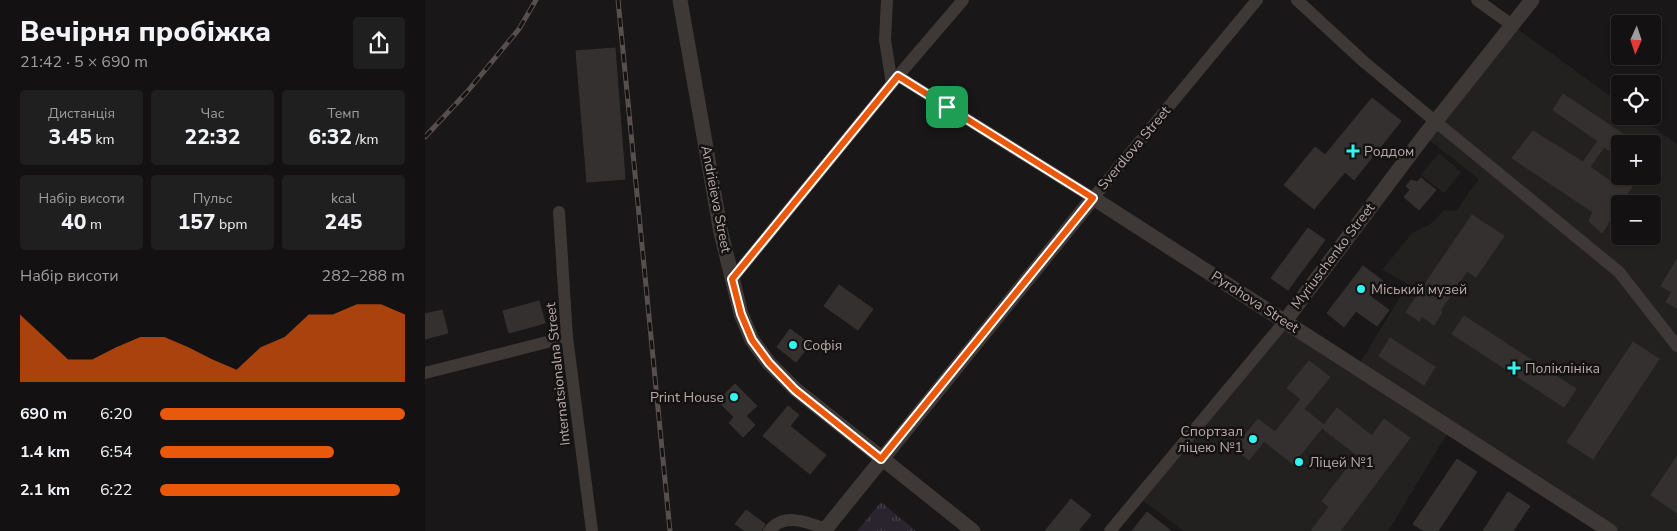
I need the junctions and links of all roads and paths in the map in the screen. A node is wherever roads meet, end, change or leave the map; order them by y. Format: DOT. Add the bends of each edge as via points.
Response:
graph roads {
  1 [pos="681,0"];
  2 [pos="887,0"];
  3 [pos="963,0"];
  4 [pos="1257,0"];
  5 [pos="1297,0"];
  6 [pos="1477,0"];
  7 [pos="1533,0"];
  8 [pos="1512,25"];
  9 [pos="895,80"];
  10 [pos="1436,122"];
  11 [pos="1093,198"];
  12 [pos="559,212"];
  13 [pos="732,279"];
  14 [pos="1285,321"];
  15 [pos="567,337"];
  16 [pos="1677,346"];
  17 [pos="425,373"];
  18 [pos="881,459"];
  19 [pos="825,530"];
  20 [pos="592,531"];
  21 [pos="769,531"];
  22 [pos="973,531"];
  23 [pos="1110,531"];
  24 [pos="1610,531"];
  1 -- 13 [label="street, Andrieieva Street" via="721,233"];
  2 -- 9 [label="street" via="885,40"];
  3 -- 9 [label="street"];
  4 -- 11 [label="street, Sverdlova Street"];
  5 -- 10 [label="street"];
  6 -- 8 [label="street"];
  7 -- 8 [label="street, Myriuschenko Street"];
  8 -- 10 [label="street, Myriuschenko Street"];
  9 -- 11 [label="street, Pyrohova Street"];
  9 -- 13 [label="street"];
  10 -- 14 [label="street, Myriuschenko Street"];
  10 -- 16 [label="street" via="1619,272"];
  11 -- 14 [label="street, Pyrohova Street"];
  11 -- 18 [label="street, Sverdlova Street"];
  12 -- 15 [label="street, Internatsionalna Street"];
  13 -- 18 [label="street, Andrieieva Street" via="752,340 769,363 795,390"];
  14 -- 23 [label="street, Myriuschenko Street"];
  14 -- 24 [label="street, Pyrohova Street"];
  15 -- 17 [label="street"];
  15 -- 20 [label="street, Internatsionalna Street"];
  18 -- 19 [label="street, Sverdlova Street"];
  18 -- 22 [label="street, Andrieieva Street"];
  19 -- 21 [label="street" via="803,521 787,520"];
}
